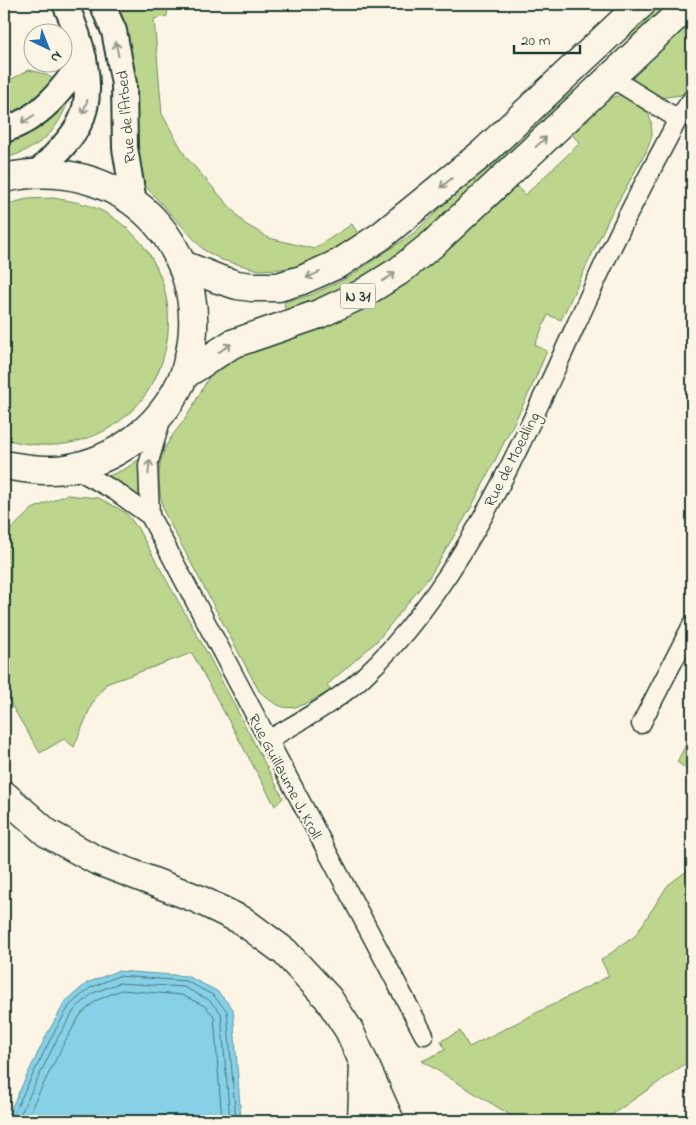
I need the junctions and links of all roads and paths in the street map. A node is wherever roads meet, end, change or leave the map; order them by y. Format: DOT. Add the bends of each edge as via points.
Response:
graph roads {
  1 [pos="65,4"];
  2 [pos="102,4"];
  3 [pos="641,4"];
  4 [pos="689,4"];
  5 [pos="84,58"];
  6 [pos="610,77"];
  7 [pos="692,99"];
  8 [pos="678,119"];
  9 [pos="4,130"];
  10 [pos="38,172"];
  11 [pos="4,178"];
  12 [pos="134,202"];
  13 [pos="183,265"];
  14 [pos="184,375"];
  15 [pos="164,412"];
  16 [pos="4,465"];
  17 [pos="74,468"];
  18 [pos="32,470"];
  19 [pos="4,485"];
  20 [pos="150,516"];
  21 [pos="692,625"];
  22 [pos="641,724"];
  23 [pos="268,740"];
  24 [pos="4,794"];
  25 [pos="424,1035"];
  26 [pos="364,1063"];
  27 [pos="362,1121"];
  28 [pos="375,1121"];
  29 [pos="390,1121"];
  1 -- 5 [label="main road"];
  12 -- 2 [label="main road, Rue de l'Arbed, one-way" via="125,148 124,84 114,31"];
  3 -- 13 [label="main road, N 31, one-way" via="484,152 381,236 340,263 278,287 237,285"];
  4 -- 6 [label="main road, N 31"];
  5 -- 9 [label="main road, one-way" via="44,109 17,126"];
  5 -- 10 [label="main road, one-way" via="88,98 79,125"];
  6 -- 8 [label="street"];
  14 -- 6 [label="main road, N 31, one-way" via="232,344 319,314 362,294 399,270 434,243"];
  7 -- 8 [label="street, Rue de Moedling"];
  8 -- 23 [label="street, Rue de Moedling" via="617,236 514,458 443,581 410,628 362,677 326,705"];
  10 -- 11 [label="main road"];
  10 -- 12 [label="main road" via="72,175 105,184"];
  12 -- 13 [label="main road" via="171,241"];
  13 -- 14 [label="main road" via="193,301 193,338"];
  14 -- 15 [label="main road"];
  15 -- 17 [label="main road" via="139,438 108,456"];
  20 -- 15 [label="street, Rue Guillaume J. Kroll, one-way" via="148,465"];
  16 -- 18 [label="main road"];
  17 -- 18 [label="main road"];
  17 -- 20 [label="street, Rue Guillaume J. Kroll"];
  18 -- 19 [label="main road"];
  20 -- 23 [label="street, Rue Guillaume J. Kroll"];
  21 -- 22 [label="street"];
  23 -- 25 [label="street, Rue Guillaume J. Kroll"];
  24 -- 26 [label="main road" via="48,834 96,860 198,899 243,921 285,952 328,998 349,1030"];
  26 -- 27 [label="main road"];
  26 -- 28 [label="main road"];
  26 -- 29 [label="main road"];
}
